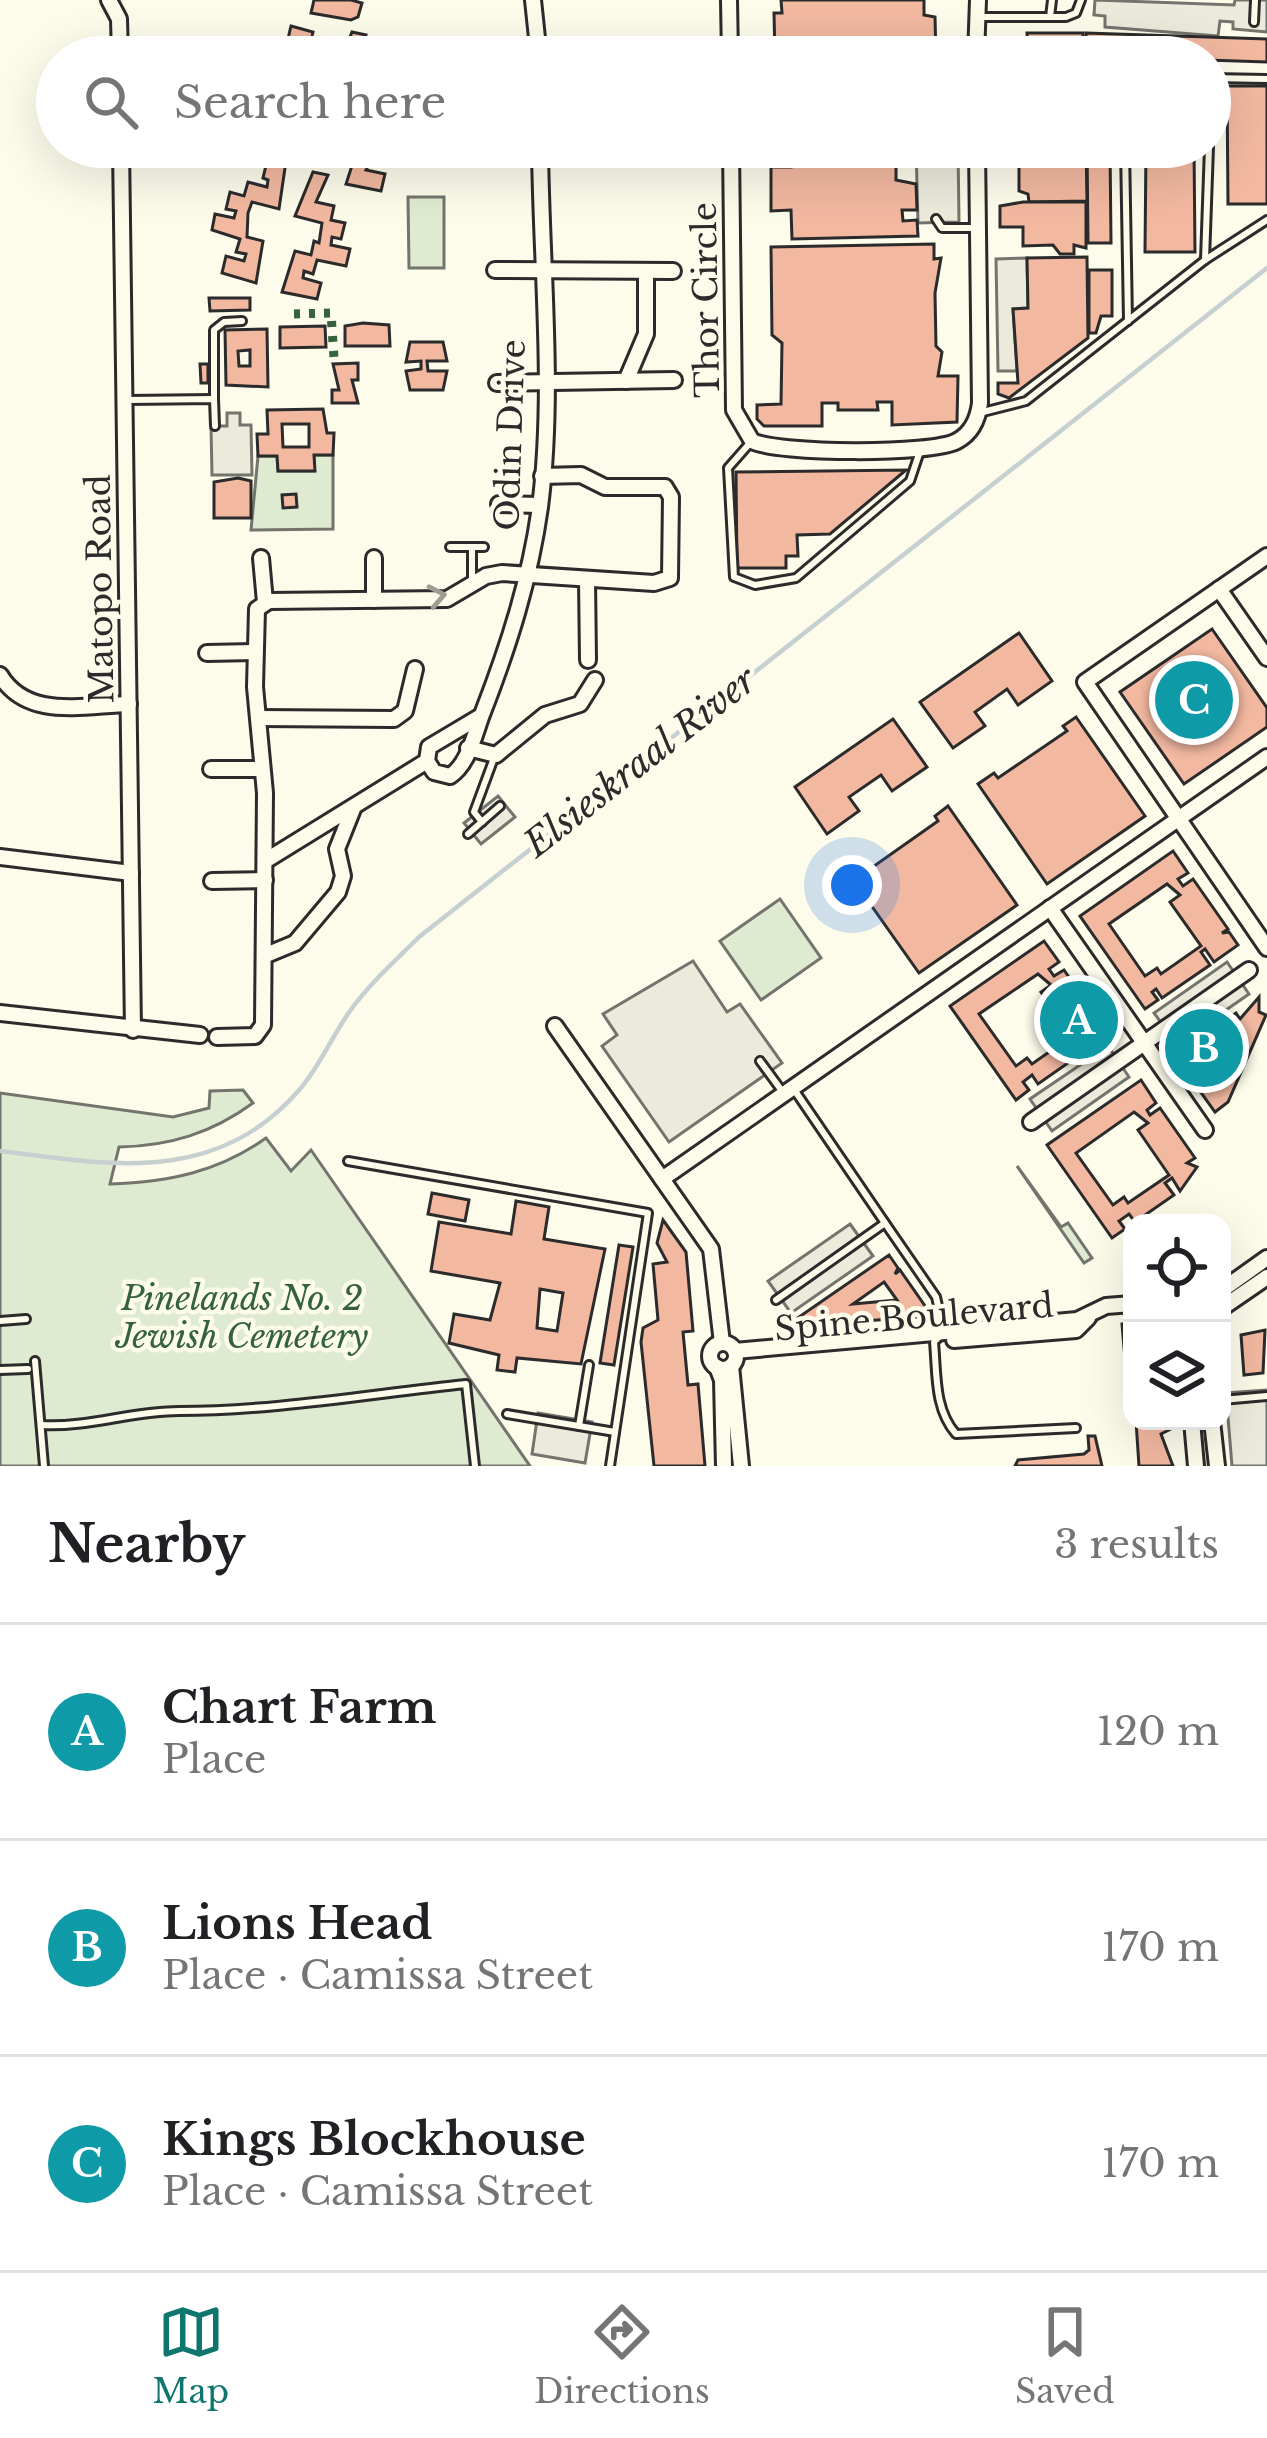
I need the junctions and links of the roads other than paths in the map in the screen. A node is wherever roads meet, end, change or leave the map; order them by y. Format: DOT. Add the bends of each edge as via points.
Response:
graph roads {
  1 [pos="109,0"];
  2 [pos="533,0"];
  3 [pos="729,0"];
  4 [pos="1052,0"];
  5 [pos="1081,0"];
  6 [pos="1255,0"];
  7 [pos="978,8"];
  8 [pos="1050,17"];
  9 [pos="1254,22"];
  10 [pos="119,36"];
  11 [pos="537,36"];
  12 [pos="730,36"];
  13 [pos="1231,78"];
  14 [pos="1267,79"];
  15 [pos="121,168"];
  16 [pos="540,168"];
  17 [pos="730,168"];
  18 [pos="977,168"];
  19 [pos="1125,168"];
  20 [pos="1207,168"];
  21 [pos="936,219"];
  22 [pos="1267,220"];
  23 [pos="978,228"];
  24 [pos="1205,260"];
  25 [pos="495,270"];
  26 [pos="541,271"];
  27 [pos="646,271"];
  28 [pos="673,271"];
  29 [pos="1128,321"];
  30 [pos="242,322"];
  31 [pos="674,380"];
  32 [pos="543,381"];
  33 [pos="626,381"];
  34 [pos="497,383"];
  35 [pos="214,399"];
  36 [pos="124,400"];
  37 [pos="979,413"];
  38 [pos="214,426"];
  39 [pos="752,441"];
  40 [pos="920,448"];
  41 [pos="542,476"];
  42 [pos="499,505"];
  43 [pos="540,505"];
  44 [pos="451,547"];
  45 [pos="472,547"];
  46 [pos="484,547"];
  47 [pos="1267,556"];
  48 [pos="261,558"];
  49 [pos="374,558"];
  50 [pos="526,578"];
  51 [pos="587,579"];
  52 [pos="472,584"];
  53 [pos="1219,589"];
  54 [pos="374,600"];
  55 [pos="265,602"];
  56 [pos="254,652"];
  57 [pos="207,653"];
  58 [pos="1267,658"];
  59 [pos="588,660"];
  60 [pos="415,669"];
  61 [pos="0,675"];
  62 [pos="595,680"];
  63 [pos="129,704"];
  64 [pos="481,716"];
  65 [pos="259,718"];
  66 [pos="468,748"];
  67 [pos="496,755"];
  68 [pos="1267,757"];
  69 [pos="427,761"];
  70 [pos="212,769"];
  71 [pos="260,769"];
  72 [pos="500,806"];
  73 [pos="353,807"];
  74 [pos="1177,819"];
  75 [pos="482,822"];
  76 [pos="322,826"];
  77 [pos="468,834"];
  78 [pos="337,849"];
  79 [pos="0,857"];
  80 [pos="265,861"];
  81 [pos="131,873"];
  82 [pos="265,880"];
  83 [pos="212,881"];
  84 [pos="1050,908"];
  85 [pos="1267,948"];
  86 [pos="266,955"];
  87 [pos="1249,970"];
  88 [pos="0,1012"];
  89 [pos="555,1026"];
  90 [pos="134,1030"];
  91 [pos="200,1035"];
  92 [pos="217,1036"];
  93 [pos="1144,1043"];
  94 [pos="760,1061"];
  95 [pos="789,1091"];
  96 [pos="1031,1122"];
  97 [pos="1205,1130"];
  98 [pos="348,1161"];
  99 [pos="662,1179"];
  100 [pos="885,1223"];
  101 [pos="1267,1258"];
  102 [pos="1267,1277"];
  103 [pos="1231,1284"];
  104 [pos="776,1300"];
  105 [pos="1231,1302"];
  106 [pos="1123,1305"];
  107 [pos="26,1318"];
  108 [pos="0,1321"];
  109 [pos="939,1337"];
  110 [pos="728,1357"];
  111 [pos="35,1360"];
  112 [pos="589,1365"];
  113 [pos="28,1369"];
  114 [pos="0,1370"];
  115 [pos="1267,1396"];
  116 [pos="1231,1399"];
  117 [pos="506,1414"];
  118 [pos="40,1425"];
  119 [pos="579,1426"];
  120 [pos="1076,1428"];
  121 [pos="1193,1430"];
  122 [pos="1213,1430"];
  123 [pos="615,1432"];
  124 [pos="44,1466"];
  125 [pos="475,1466"];
  126 [pos="610,1466"];
  127 [pos="724,1466"];
  128 [pos="742,1466"];
  129 [pos="1196,1466"];
  130 [pos="1217,1466"];
  1 -- 10 [label="street"];
  2 -- 11 [label="street"];
  3 -- 12 [label="street"];
  4 -- 8 [label="lane"];
  5 -- 8 [label="lane" via="1072,16"];
  6 -- 9 [label="lane"];
  7 -- 8 [label="lane"];
  13 -- 14 [label="lane"];
  15 -- 36 [label="street, Matopo Road"];
  16 -- 26 [label="street, Odin Drive"];
  17 -- 39 [label="street, Thor Circle" via="734,410"];
  18 -- 23 [label="street"];
  19 -- 29 [label="lane"];
  20 -- 24 [label="lane"];
  21 -- 23 [label="lane" via="942,228"];
  22 -- 24 [label="lane"];
  23 -- 37 [label="street"];
  24 -- 29 [label="lane"];
  25 -- 26 [label="street"];
  26 -- 27 [label="street"];
  26 -- 32 [label="street, Odin Drive"];
  27 -- 28 [label="street"];
  27 -- 33 [label="street" via="646,334"];
  29 -- 37 [label="lane" via="1026,401"];
  30 -- 35 [label="lane" via="214,330"];
  31 -- 33 [label="street"];
  32 -- 33 [label="street"];
  32 -- 34 [label="street"];
  32 -- 41 [label="street, Odin Drive"];
  35 -- 36 [label="lane"];
  35 -- 38 [label="lane"];
  36 -- 63 [label="street, Matopo Road"];
  37 -- 40 [label="street" via="956,442"];
  39 -- 40 [label="street" via="779,449"];
  39 -- 40 [label="lane" via="728,468 734,577 755,585 796,578 910,481"];
  41 -- 43 [label="street, Odin Drive"];
  41 -- 51 [label="street" via="669,491 666,582"];
  42 -- 43 [label="street"];
  43 -- 50 [label="street, Odin Drive"];
  44 -- 45 [label="lane"];
  45 -- 46 [label="lane"];
  45 -- 52 [label="lane"];
  47 -- 53 [label="street"];
  48 -- 55 [label="street"];
  49 -- 54 [label="street"];
  50 -- 51 [label="street"];
  50 -- 52 [label="street" via="502,573"];
  50 -- 64 [label="street, Odin Drive"];
  51 -- 59 [label="street"];
  54 -- 52 [label="street, one-way" via="447,599"];
  53 -- 58 [label="street"];
  53 -- 74 [label="street" via="1084,682"];
  54 -- 55 [label="street"];
  55 -- 56 [label="street" via="255,613"];
  56 -- 57 [label="street"];
  56 -- 65 [label="street"];
  60 -- 65 [label="street" via="406,706 394,719"];
  61 -- 63 [label="street" via="30,704"];
  62 -- 67 [label="street" via="580,704 545,715"];
  63 -- 81 [label="street, Matopo Road"];
  64 -- 66 [label="street, Odin Drive"];
  64 -- 69 [label="street" via="436,740"];
  65 -- 71 [label="street"];
  66 -- 67 [label="street"];
  66 -- 69 [label="street" via="450,776 437,775"];
  67 -- 75 [label="lane" via="474,812"];
  68 -- 74 [label="street"];
  69 -- 73 [label="street"];
  70 -- 71 [label="street"];
  71 -- 80 [label="street"];
  72 -- 75 [label="lane"];
  73 -- 76 [label="street"];
  73 -- 78 [label="street"];
  74 -- 84 [label="street"];
  74 -- 85 [label="street"];
  75 -- 77 [label="lane"];
  76 -- 78 [label="street"];
  76 -- 80 [label="street"];
  78 -- 86 [label="street" via="338,892 295,944"];
  79 -- 81 [label="street"];
  80 -- 82 [label="street"];
  81 -- 90 [label="street, Matopo Road"];
  82 -- 83 [label="street"];
  82 -- 86 [label="street"];
  84 -- 93 [label="street"];
  84 -- 95 [label="street"];
  86 -- 92 [label="street" via="260,1033"];
  87 -- 93 [label="street"];
  88 -- 90 [label="street"];
  89 -- 99 [label="street"];
  90 -- 91 [label="street"];
  93 -- 96 [label="street"];
  93 -- 97 [label="street"];
  94 -- 95 [label="lane"];
  95 -- 99 [label="street"];
  95 -- 100 [label="lane"];
  98 -- 123 [label="lane" via="648,1214"];
  99 -- 110 [label="street" via="714,1255"];
  100 -- 104 [label="lane"];
  100 -- 109 [label="lane" via="936,1297"];
  101 -- 103 [label="street"];
  102 -- 105 [label="street"];
  106 -- 109 [label="street, Spine Boulevard"];
  107 -- 108 [label="lane"];
  109 -- 110 [label="street, Spine Boulevard"];
  109 -- 120 [label="lane" via="941,1414 956,1434"];
  110 -- 127 [label="street"];
  110 -- 128 [label="street"];
  111 -- 118 [label="lane"];
  112 -- 119 [label="lane"];
  113 -- 114 [label="lane"];
  115 -- 116 [label="lane"];
  117 -- 119 [label="lane"];
  118 -- 124 [label="lane"];
  118 -- 125 [label="lane" via="466,1384"];
  119 -- 123 [label="lane"];
  121 -- 129 [label="street"];
  122 -- 130 [label="street"];
  123 -- 126 [label="lane"];
}
